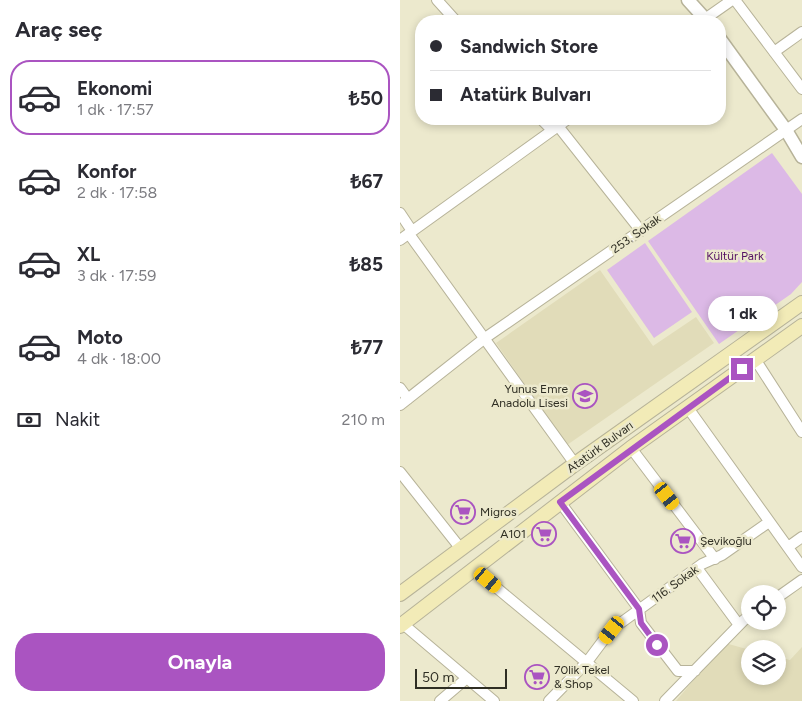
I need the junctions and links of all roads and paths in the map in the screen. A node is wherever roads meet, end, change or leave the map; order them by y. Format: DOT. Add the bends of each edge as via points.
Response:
graph roads {
  1 [pos="437,0"];
  2 [pos="688,0"];
  3 [pos="733,0"];
  4 [pos="451,15"];
  5 [pos="701,15"];
  6 [pos="712,15"];
  7 [pos="802,32"];
  8 [pos="726,47"];
  9 [pos="774,52"];
  10 [pos="802,89"];
  11 [pos="802,119"];
  12 [pos="550,125"];
  13 [pos="559,125"];
  14 [pos="555,128"];
  15 [pos="786,130"];
  16 [pos="801,152"];
  17 [pos="400,213"];
  18 [pos="641,231"];
  19 [pos="411,232"];
  20 [pos="400,240"];
  21 [pos="802,303"];
  22 [pos="802,326"];
  23 [pos="485,338"];
  24 [pos="755,359"];
  25 [pos="400,388"];
  26 [pos="404,402"];
  27 [pos="688,408"];
  28 [pos="802,432"];
  29 [pos="632,448"];
  30 [pos="575,464"];
  31 [pos="400,472"];
  32 [pos="560,502"];
  33 [pos="770,522"];
  34 [pos="802,537"];
  35 [pos="788,547"];
  36 [pos="461,549"];
  37 [pos="715,558"];
  38 [pos="800,560"];
  39 [pos="697,568"];
  40 [pos="474,569"];
  41 [pos="802,580"];
  42 [pos="786,591"];
  43 [pos="400,594"];
  44 [pos="639,609"];
  45 [pos="402,625"];
  46 [pos="739,625"];
  47 [pos="587,662"];
  48 [pos="695,671"];
  49 [pos="467,678"];
  50 [pos="440,701"];
  51 [pos="494,701"];
  52 [pos="549,701"];
  53 [pos="633,701"];
  54 [pos="665,701"];
  1 -- 4 [label="street"];
  2 -- 5 [label="street"];
  3 -- 6 [label="street"];
  3 -- 9 [label="street"];
  7 -- 9 [label="street"];
  8 -- 15 [label="street"];
  9 -- 10 [label="street"];
  11 -- 15 [label="street, 253. Sokak"];
  12 -- 14 [label="street"];
  13 -- 14 [label="street"];
  14 -- 18 [label="street"];
  14 -- 19 [label="street"];
  15 -- 16 [label="street"];
  15 -- 18 [label="street, 253. Sokak"];
  17 -- 19 [label="street"];
  18 -- 23 [label="street, 253. Sokak"];
  19 -- 20 [label="street"];
  19 -- 23 [label="street"];
  21 -- 30 [label="main road, Atatürk Bulvarı"];
  22 -- 24 [label="main road, Atatürk Bulvarı"];
  23 -- 26 [label="street, 253. Sokak"];
  23 -- 30 [label="street"];
  24 -- 27 [label="main road, Atatürk Bulvarı"];
  24 -- 28 [label="street"];
  25 -- 26 [label="street"];
  27 -- 29 [label="main road, Atatürk Bulvarı"];
  27 -- 33 [label="street"];
  29 -- 32 [label="main road, Atatürk Bulvarı"];
  29 -- 37 [label="street"];
  30 -- 36 [label="main road, Atatürk Bulvarı"];
  31 -- 36 [label="street"];
  32 -- 40 [label="main road, Atatürk Bulvarı"];
  32 -- 44 [label="street"];
  33 -- 35 [label="street"];
  33 -- 37 [label="street, 116. Sokak"];
  34 -- 35 [label="street"];
  35 -- 38 [label="street"];
  36 -- 43 [label="main road, Atatürk Bulvarı"];
  37 -- 39 [label="street, 116. Sokak"];
  39 -- 44 [label="street, 116. Sokak"];
  39 -- 46 [label="street"];
  40 -- 45 [label="main road, Atatürk Bulvarı"];
  40 -- 47 [label="street"];
  41 -- 42 [label="street"];
  44 -- 47 [label="street, 116. Sokak" via="612,630"];
  44 -- 48 [label="street" via="641,623 678,671"];
  45 -- 49 [label="street"];
  46 -- 48 [label="street"];
  47 -- 52 [label="street, 116. Sokak"];
  47 -- 53 [label="street"];
  48 -- 54 [label="street"];
  49 -- 50 [label="street"];
  49 -- 51 [label="street"];
}
